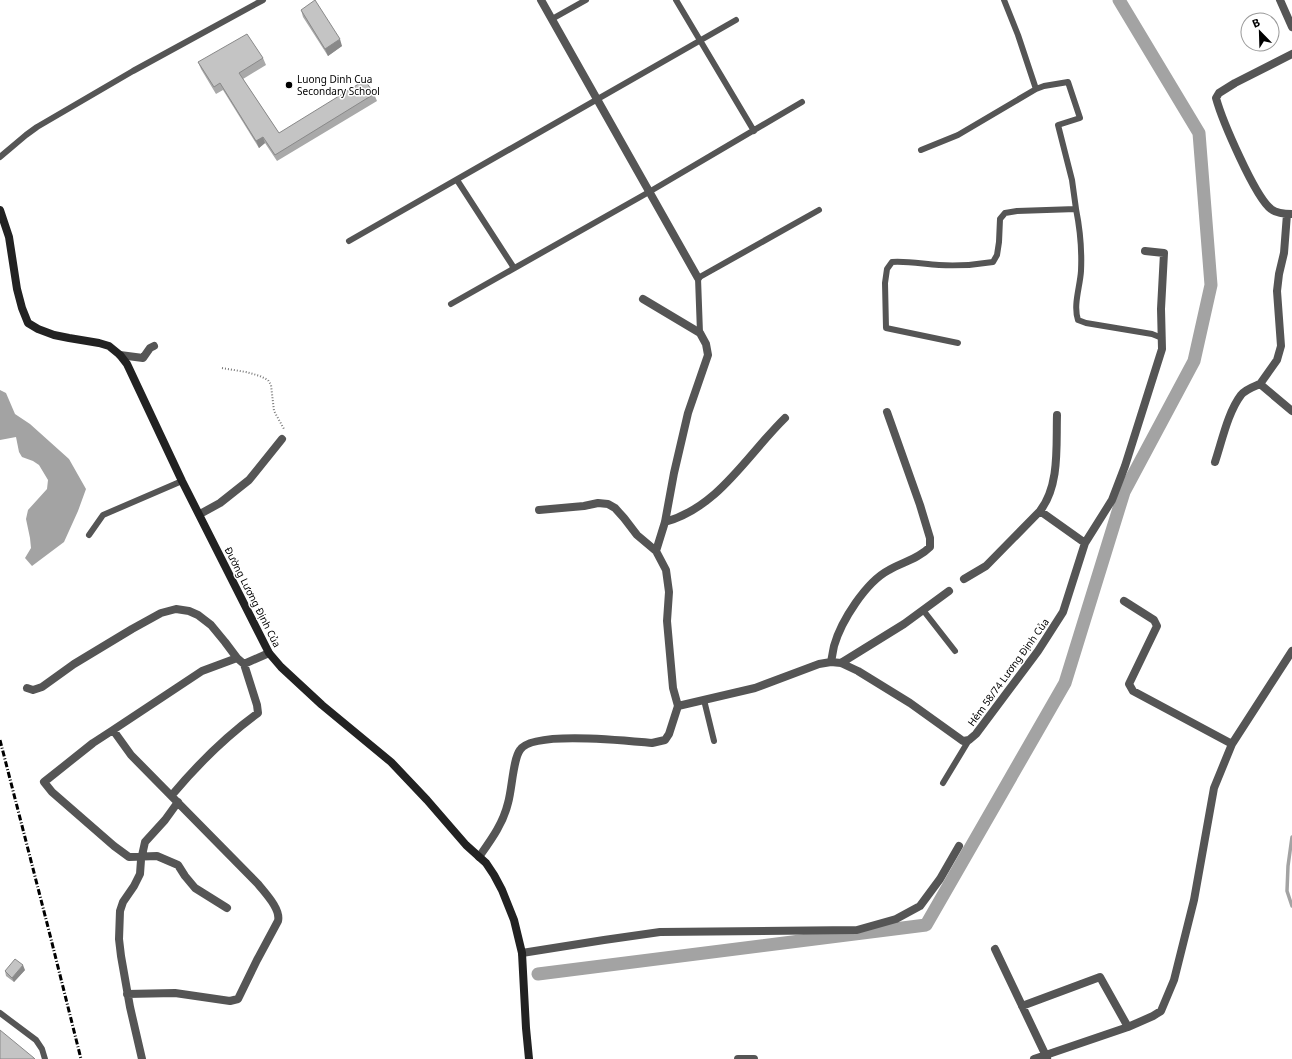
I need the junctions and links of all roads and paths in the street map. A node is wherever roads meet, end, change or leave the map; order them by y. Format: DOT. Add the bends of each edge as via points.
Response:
graph roads {
  1 [pos="264,0"];
  2 [pos="541,0"];
  3 [pos="586,0"];
  4 [pos="676,0"];
  5 [pos="1004,0"];
  6 [pos="1280,0"];
  7 [pos="552,19"];
  8 [pos="736,20"];
  9 [pos="1292,27"];
  10 [pos="700,41"];
  11 [pos="1292,54"];
  12 [pos="1036,89"];
  13 [pos="597,100"];
  14 [pos="802,102"];
  15 [pos="754,131"];
  16 [pos="921,150"];
  17 [pos="0,157"];
  18 [pos="457,180"];
  19 [pos="649,192"];
  20 [pos="1076,209"];
  21 [pos="0,210"];
  22 [pos="819,210"];
  23 [pos="1290,214"];
  24 [pos="350,241"];
  25 [pos="1145,251"];
  26 [pos="514,268"];
  27 [pos="698,278"];
  28 [pos="643,299"];
  29 [pos="451,304"];
  30 [pos="700,333"];
  31 [pos="1162,338"];
  32 [pos="958,343"];
  33 [pos="154,346"];
  34 [pos="120,356"];
  35 [pos="222,368"];
  36 [pos="1260,384"];
  37 [pos="887,412"];
  38 [pos="1292,412"];
  39 [pos="1057,415"];
  40 [pos="785,418"];
  41 [pos="282,439"];
  42 [pos="1215,462"];
  43 [pos="182,481"];
  44 [pos="539,510"];
  45 [pos="1040,511"];
  46 [pos="200,514"];
  47 [pos="665,522"];
  48 [pos="89,535"];
  49 [pos="1085,544"];
  50 [pos="656,551"];
  51 [pos="964,579"];
  52 [pos="949,591"];
  53 [pos="1124,600"];
  54 [pos="924,610"];
  55 [pos="955,651"];
  56 [pos="1292,651"];
  57 [pos="269,653"];
  58 [pos="237,658"];
  59 [pos="831,662"];
  60 [pos="841,663"];
  61 [pos="244,664"];
  62 [pos="27,688"];
  63 [pos="704,700"];
  64 [pos="678,706"];
  65 [pos="113,730"];
  66 [pos="969,740"];
  67 [pos="714,741"];
  68 [pos="1232,744"];
  69 [pos="943,783"];
  70 [pos="172,795"];
  71 [pos="178,802"];
  72 [pos="959,846"];
  73 [pos="142,856"];
  74 [pos="479,857"];
  75 [pos="227,908"];
  76 [pos="995,949"];
  77 [pos="522,953"];
  78 [pos="127,994"];
  79 [pos="1022,1006"];
  80 [pos="0,1013"];
  81 [pos="1128,1027"];
  82 [pos="1046,1057"];
  83 [pos="45,1059"];
  84 [pos="142,1059"];
  85 [pos="529,1059"];
  86 [pos="738,1059"];
  87 [pos="754,1059"];
  88 [pos="1034,1059"];
  1 -- 17 [label="lane" via="37,127"];
  2 -- 7 [label="street"];
  3 -- 7 [label="lane"];
  4 -- 10 [label="lane"];
  5 -- 12 [label="lane"];
  6 -- 9 [label="street"];
  7 -- 13 [label="street"];
  8 -- 10 [label="lane"];
  10 -- 13 [label="lane"];
  10 -- 15 [label="lane"];
  11 -- 23 [label="street" via="1235,83 1219,93 1216,98 1237,149 1263,201 1272,210"];
  12 -- 16 [label="lane" via="958,135"];
  12 -- 20 [label="lane" via="1068,82 1080,118 1058,125 1072,180"];
  13 -- 18 [label="lane"];
  13 -- 19 [label="street"];
  14 -- 15 [label="lane"];
  15 -- 19 [label="lane"];
  18 -- 24 [label="lane"];
  18 -- 26 [label="lane"];
  19 -- 26 [label="lane"];
  19 -- 27 [label="street"];
  20 -- 31 [label="lane" via="1081,271 1076,312 1078,320"];
  20 -- 32 [label="lane" via="1005,213 1000,219 997,255 993,262 966,265 892,262 887,269 885,283 886,328"];
  21 -- 34 [label="street, Đường Lương Định Của" via="8,237 17,289 28,323 54,335 109,346"];
  22 -- 27 [label="lane"];
  23 -- 36 [label="street" via="1277,291 1281,346 1277,360"];
  25 -- 31 [label="street, Hẻm 58/74 Lương Định Của" via="1164,253"];
  26 -- 29 [label="lane"];
  27 -- 30 [label="lane"];
  28 -- 30 [label="street"];
  30 -- 47 [label="street" via="708,355 688,413"];
  31 -- 49 [label="street, Hẻm 58/74 Lương Định Của" via="1160,357 1125,466 1112,500"];
  33 -- 34 [label="street" via="142,358"];
  34 -- 43 [label="street, Đường Lương Định Của" via="127,364"];
  35 -- 41 [label="path" via="246,372 268,380 274,411 284,431"];
  36 -- 38 [label="street"];
  36 -- 42 [label="street" via="1249,388 1241,395 1229,416"];
  37 -- 59 [label="street" via="920,505 930,538 930,547 923,554 888,570 867,588 843,624"];
  39 -- 45 [label="street" via="1055,476 1047,502"];
  40 -- 47 [label="street" via="713,496 690,513"];
  41 -- 46 [label="street" via="249,480 220,503"];
  43 -- 46 [label="street, Đường Lương Định Của"];
  43 -- 48 [label="lane" via="103,515"];
  44 -- 50 [label="street" via="608,504 615,508 637,535"];
  45 -- 49 [label="street"];
  45 -- 51 [label="street" via="986,566"];
  46 -- 57 [label="street, Đường Lương Định Của"];
  47 -- 50 [label="street"];
  49 -- 66 [label="street, Hẻm 58/74 Lương Định Của" via="1063,612 1034,656"];
  50 -- 64 [label="street" via="666,570 669,592 667,621 673,688"];
  52 -- 54 [label="street"];
  53 -- 68 [label="street" via="1154,620 1157,626 1129,684 1133,691"];
  54 -- 55 [label="lane"];
  54 -- 60 [label="street"];
  56 -- 68 [label="street"];
  57 -- 61 [label="street"];
  57 -- 74 [label="street, Đường Lương Định Của" via="322,705 390,762"];
  58 -- 61 [label="street"];
  58 -- 62 [label="street" via="211,626 198,615 176,609 161,613 132,629 42,687 33,690"];
  58 -- 65 [label="street" via="202,671"];
  59 -- 60 [label="street, Hẻm 58/74 Lương Định Của"];
  59 -- 63 [label="street, Hẻm 58/74 Lương Định Của" via="755,688"];
  60 -- 66 [label="street, Hẻm 58/74 Lương Định Của" via="910,703 963,741"];
  61 -- 70 [label="street" via="258,713 208,755"];
  63 -- 64 [label="street, Hẻm 58/74 Lương Định Của"];
  63 -- 67 [label="lane"];
  64 -- 74 [label="street" via="669,734 665,740 659,742 566,738 541,740 520,749 508,803 495,833"];
  65 -- 70 [label="street" via="131,755"];
  65 -- 73 [label="street" via="44,782 114,846 130,857"];
  66 -- 69 [label="lane"];
  68 -- 81 [label="street" via="1214,788 1194,900 1174,980 1161,1011"];
  70 -- 71 [label="street"];
  71 -- 73 [label="street" via="145,842"];
  71 -- 78 [label="street" via="258,884 271,900 279,916 238,999 230,1001 175,993"];
  72 -- 77 [label="street" via="940,879 920,906 896,919 857,930 660,932"];
  73 -- 75 [label="street" via="157,856 178,865 195,888"];
  73 -- 78 [label="street" via="140,874 120,911 119,939"];
  74 -- 77 [label="street, Đường Lương Định Của" via="486,863 502,890 514,920"];
  76 -- 79 [label="street"];
  77 -- 85 [label="street, Đường Lương Định Của"];
  78 -- 84 [label="street"];
  79 -- 81 [label="street" via="1100,977"];
  79 -- 82 [label="street"];
  80 -- 83 [label="lane" via="36,1040"];
  81 -- 82 [label="street"];
  82 -- 88 [label="street"];
  86 -- 87 [label="street"];
}
